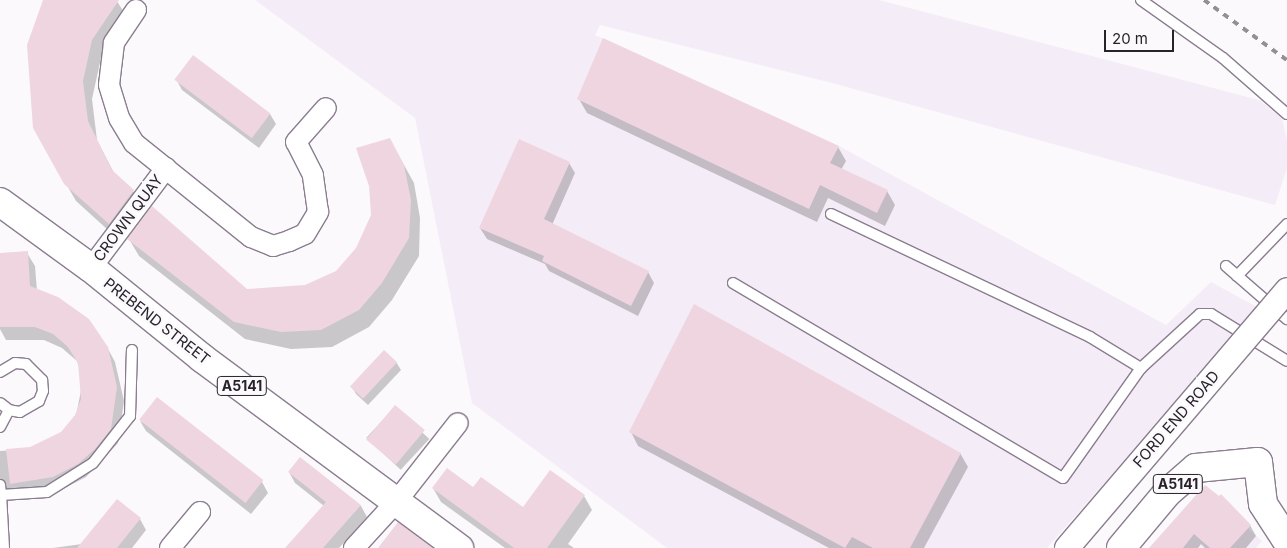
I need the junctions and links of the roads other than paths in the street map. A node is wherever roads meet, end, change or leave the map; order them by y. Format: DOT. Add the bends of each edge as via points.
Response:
graph roads {
  1 [pos="1141,0"];
  2 [pos="136,10"];
  3 [pos="326,108"];
  4 [pos="1287,114"];
  5 [pos="166,168"];
  6 [pos="0,202"];
  7 [pos="831,214"];
  8 [pos="1287,224"];
  9 [pos="1226,266"];
  10 [pos="90,268"];
  11 [pos="1238,276"];
  12 [pos="733,284"];
  13 [pos="1287,290"];
  14 [pos="1287,319"];
  15 [pos="132,350"];
  16 [pos="1287,362"];
  17 [pos="1141,368"];
  18 [pos="0,372"];
  19 [pos="0,402"];
  20 [pos="9,410"];
  21 [pos="458,423"];
  22 [pos="0,427"];
  23 [pos="0,490"];
  24 [pos="396,502"];
  25 [pos="200,512"];
  26 [pos="1287,541"];
  27 [pos="4,548"];
  28 [pos="170,548"];
  29 [pos="354,548"];
  30 [pos="459,548"];
  31 [pos="1066,548"];
  32 [pos="1121,548"];
  1 -- 4 [label="lane" via="1223,58"];
  2 -- 5 [label="street, CROWN QUAY" via="114,43 109,85 119,118 134,143"];
  3 -- 5 [label="street, CROWN QUAY" via="296,142 313,175 318,212 305,234 289,241 273,246 251,237"];
  5 -- 10 [label="street, CROWN QUAY"];
  6 -- 10 [label="main road, PREBEND STREET / A5141"];
  7 -- 17 [label="lane" via="1090,337"];
  8 -- 11 [label="lane"];
  9 -- 11 [label="lane"];
  10 -- 24 [label="main road, PREBEND STREET / A5141" via="202,358"];
  11 -- 14 [label="lane"];
  12 -- 17 [label="lane" via="1063,478"];
  13 -- 31 [label="street, FORD END ROAD, bridge"];
  15 -- 23 [label="lane" via="130,416 93,463 47,492"];
  16 -- 17 [label="lane" via="1211,314 1200,314"];
  18 -- 20 [label="lane" via="15,363 26,364 42,380 43,391 39,401 20,412"];
  19 -- 20 [label="lane"];
  20 -- 22 [label="lane"];
  21 -- 24 [label="street"];
  23 -- 27 [label="lane"];
  24 -- 29 [label="street"];
  24 -- 30 [label="main road, PREBEND STREET / A5141"];
  25 -- 28 [label="street"];
  26 -- 32 [label="main road, A5141" via="1263,504 1258,462 1196,468 1167,494"];
}
